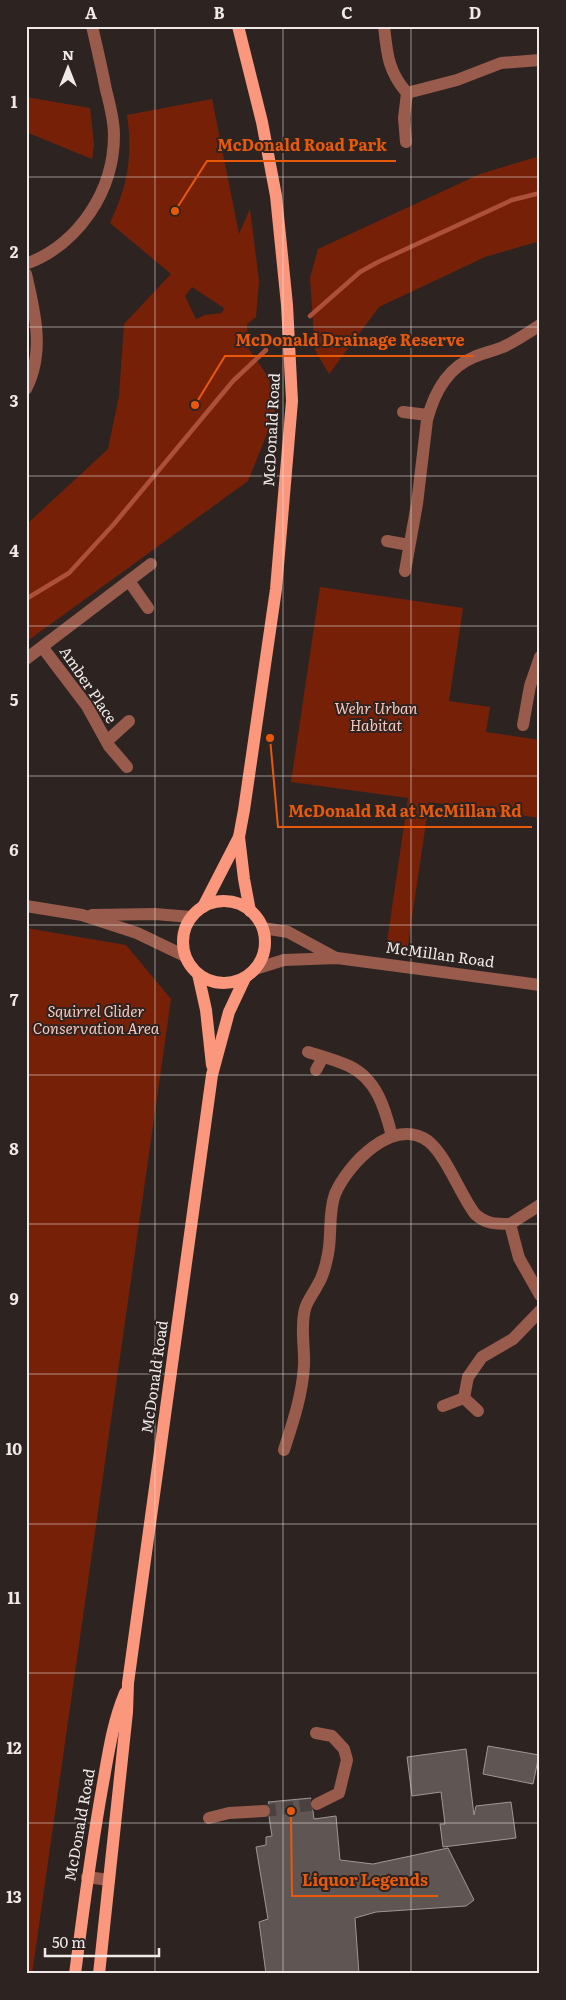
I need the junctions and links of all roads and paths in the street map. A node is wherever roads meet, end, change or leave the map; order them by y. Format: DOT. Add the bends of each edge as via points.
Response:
graph roads {
  1 [pos="92,26"];
  2 [pos="238,26"];
  3 [pos="384,26"];
  4 [pos="540,60"];
  5 [pos="407,93"];
  6 [pos="406,142"];
  7 [pos="26,264"];
  8 [pos="26,274"];
  9 [pos="540,326"];
  10 [pos="26,389"];
  11 [pos="403,412"];
  12 [pos="428,415"];
  13 [pos="387,541"];
  14 [pos="408,545"];
  15 [pos="152,564"];
  16 [pos="405,571"];
  17 [pos="129,581"];
  18 [pos="148,608"];
  19 [pos="43,648"];
  20 [pos="540,656"];
  21 [pos="26,659"];
  22 [pos="129,721"];
  23 [pos="523,725"];
  24 [pos="106,742"];
  25 [pos="127,767"];
  26 [pos="239,837"];
  27 [pos="26,906"];
  28 [pos="203,907"];
  29 [pos="250,911"];
  30 [pos="82,916"];
  31 [pos="191,917"];
  32 [pos="263,928"];
  33 [pos="185,956"];
  34 [pos="336,958"];
  35 [pos="255,969"];
  36 [pos="198,974"];
  37 [pos="245,978"];
  38 [pos="540,985"];
  39 [pos="308,1052"];
  40 [pos="323,1057"];
  41 [pos="316,1070"];
  42 [pos="212,1075"];
  43 [pos="392,1136"];
  44 [pos="540,1205"];
  45 [pos="510,1224"];
  46 [pos="540,1295"];
  47 [pos="540,1310"];
  48 [pos="464,1398"];
  49 [pos="442,1406"];
  50 [pos="478,1411"];
  51 [pos="284,1450"];
  52 [pos="128,1683"];
  53 [pos="316,1733"];
  54 [pos="317,1804"];
  55 [pos="264,1811"];
  56 [pos="209,1818"];
  57 [pos="87,1878"];
  58 [pos="109,1880"];
  59 [pos="75,1974"];
  60 [pos="98,1974"];
  1 -- 7 [label="street" via="114,126 113,159 99,200 87,219 44,255"];
  2 -- 26 [label="main road, McDonald Road" via="272,175 280,229 291,367 291,410 276,589"];
  3 -- 5 [label="street" via="390,67"];
  4 -- 5 [label="street" via="501,63 457,80"];
  5 -- 6 [label="street"];
  8 -- 10 [label="street" via="38,340 36,360"];
  9 -- 12 [label="street" via="505,346 460,365 447,376"];
  11 -- 12 [label="street"];
  12 -- 14 [label="street" via="417,504"];
  13 -- 14 [label="street"];
  14 -- 16 [label="street"];
  15 -- 17 [label="street"];
  17 -- 18 [label="street"];
  17 -- 19 [label="street"];
  19 -- 21 [label="street"];
  19 -- 24 [label="street, Amber Place" via="87,706"];
  20 -- 23 [label="street" via="530,686"];
  22 -- 24 [label="street, Amber Place"];
  24 -- 25 [label="street, Amber Place"];
  26 -- 28 [label="main road, McDonald Road"];
  26 -- 29 [label="main road, McDonald Road"];
  27 -- 30 [label="street"];
  28 -- 29 [label="main road" via="227,901"];
  28 -- 31 [label="main road"];
  29 -- 32 [label="main road"];
  30 -- 31 [label="street" via="155,914"];
  30 -- 33 [label="street" via="137,933"];
  31 -- 33 [label="main road" via="184,929 182,943"];
  32 -- 34 [label="street, McMillan Road" via="288,932"];
  32 -- 35 [label="main road" via="263,956"];
  33 -- 36 [label="main road"];
  34 -- 35 [label="street, McMillan Road" via="284,960"];
  34 -- 38 [label="street, McMillan Road"];
  35 -- 37 [label="main road"];
  36 -- 37 [label="main road" via="208,981 221,983"];
  36 -- 42 [label="main road, McDonald Road" via="206,1010"];
  37 -- 42 [label="main road, McDonald Road" via="229,1012"];
  39 -- 40 [label="street"];
  40 -- 41 [label="street"];
  40 -- 43 [label="street" via="350,1066 363,1075 383,1104"];
  42 -- 52 [label="main road, McDonald Road"];
  43 -- 45 [label="street" via="412,1134 427,1141 438,1151 475,1214 484,1222"];
  43 -- 51 [label="street" via="354,1164 335,1196 326,1262 305,1308 302,1385 298,1409"];
  44 -- 45 [label="street"];
  45 -- 46 [label="street" via="519,1258"];
  47 -- 48 [label="street" via="513,1339 482,1357 468,1377"];
  48 -- 49 [label="street"];
  48 -- 50 [label="street"];
  52 -- 57 [label="main road, McDonald Road" via="117,1712"];
  52 -- 58 [label="main road, McDonald Road"];
  53 -- 54 [label="street" via="332,1736 344,1749 347,1760 339,1793"];
  55 -- 56 [label="street"];
  57 -- 58 [label="street"];
  57 -- 59 [label="main road, McDonald Road"];
  58 -- 60 [label="main road, McDonald Road"];
}
